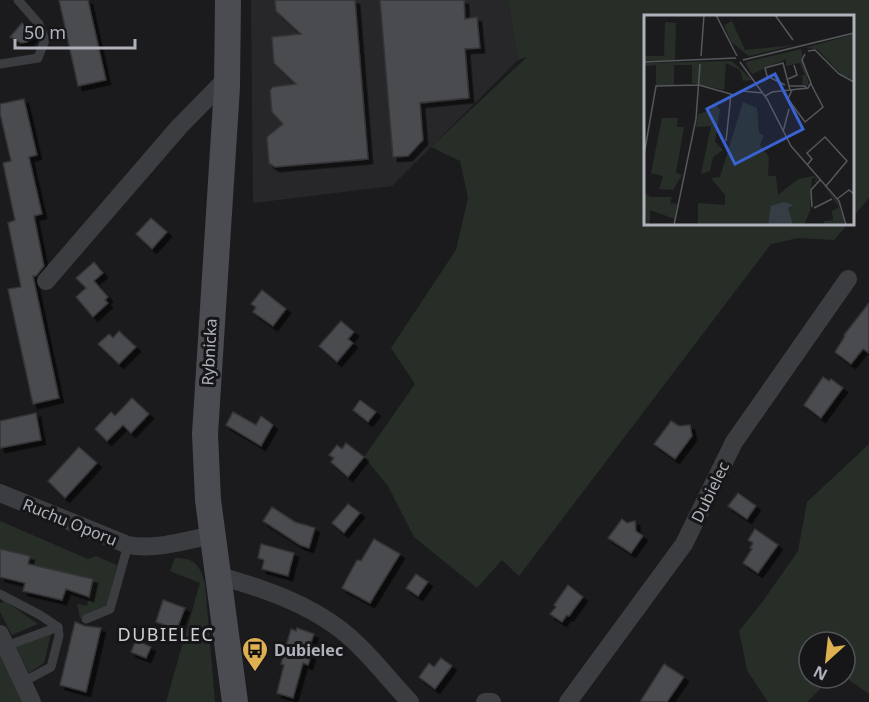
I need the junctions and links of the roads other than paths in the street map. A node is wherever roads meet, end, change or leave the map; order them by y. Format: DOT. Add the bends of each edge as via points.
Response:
graph roads {
  1 [pos="18,0"];
  2 [pos="228,0"];
  3 [pos="0,64"];
  4 [pos="227,78"];
  5 [pos="848,279"];
  6 [pos="46,281"];
  7 [pos="0,493"];
  8 [pos="212,536"];
  9 [pos="128,545"];
  10 [pos="219,576"];
  11 [pos="0,594"];
  12 [pos="86,619"];
  13 [pos="58,627"];
  14 [pos="3,640"];
  15 [pos="23,682"];
  16 [pos="32,702"];
  17 [pos="235,702"];
  18 [pos="410,702"];
  19 [pos="485,702"];
  20 [pos="492,702"];
  21 [pos="568,702"];
  1 -- 3 [label="lane" via="39,24 45,40 38,58"];
  2 -- 4 [label="street, Rybnicka"];
  4 -- 6 [label="street" via="179,127"];
  4 -- 8 [label="street, Rybnicka" via="205,434"];
  5 -- 21 [label="street, Dubielec" via="734,442 684,544"];
  7 -- 9 [label="street, Ruchu Oporu"];
  8 -- 9 [label="street, Ruchu Oporu" via="165,545"];
  8 -- 10 [label="street, Rybnicka"];
  9 -- 12 [label="lane" via="110,609"];
  10 -- 17 [label="street, Rybnicka"];
  10 -- 18 [label="street" via="279,596 332,624 357,643"];
  11 -- 13 [label="lane"];
  13 -- 14 [label="lane"];
  13 -- 15 [label="lane" via="51,667"];
  14 -- 15 [label="street"];
  15 -- 16 [label="street"];
  19 -- 20 [label="street"];
}
